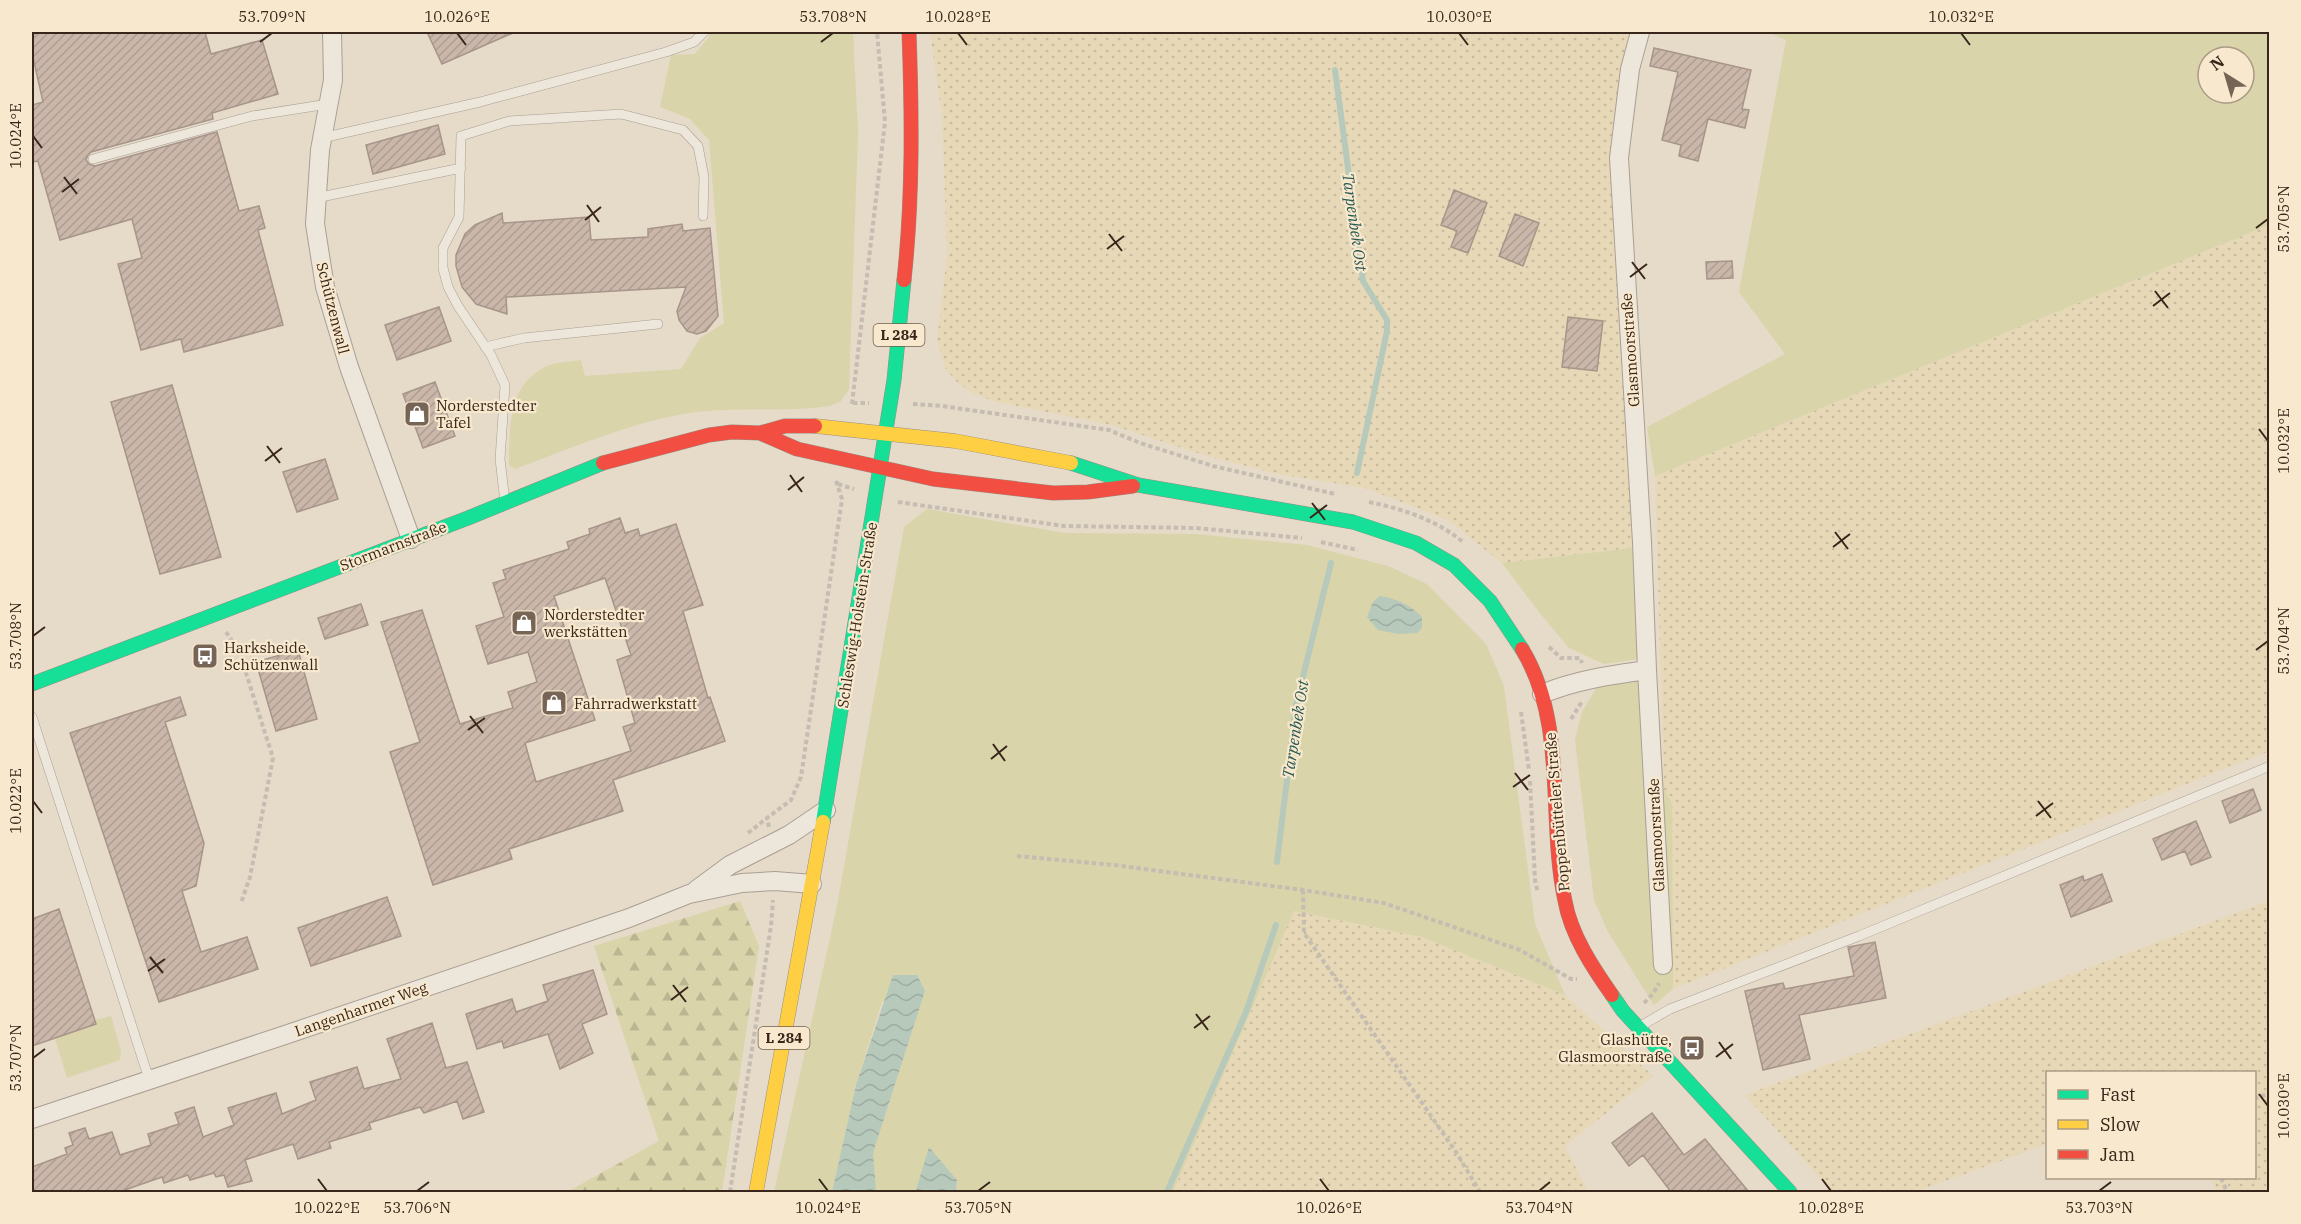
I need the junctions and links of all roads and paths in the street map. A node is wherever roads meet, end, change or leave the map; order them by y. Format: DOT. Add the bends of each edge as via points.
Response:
graph roads {
  1 [pos="332,32"];
  2 [pos="704,32"];
  3 [pos="909,32"];
  4 [pos="1640,32"];
  5 [pos="328,104"];
  6 [pos="322,138"];
  7 [pos="93,159"];
  8 [pos="461,168"];
  9 [pos="316,198"];
  10 [pos="703,216"];
  11 [pos="658,324"];
  12 [pos="486,347"];
  13 [pos="760,433"];
  14 [pos="886,434"];
  15 [pos="881,466"];
  16 [pos="838,484"];
  17 [pos="1138,485"];
  18 [pos="876,495"];
  19 [pos="505,503"];
  20 [pos="1306,538"];
  21 [pos="411,539"];
  22 [pos="1317,541"];
  23 [pos="1367,553"];
  24 [pos="213,614"];
  25 [pos="1647,670"];
  26 [pos="32,684"];
  27 [pos="1542,694"];
  28 [pos="32,717"];
  29 [pos="2270,766"];
  30 [pos="826,810"];
  31 [pos="1017,856"];
  32 [pos="775,882"];
  33 [pos="812,884"];
  34 [pos="1303,890"];
  35 [pos="689,894"];
  36 [pos="241,903"];
  37 [pos="1663,965"];
  38 [pos="1599,977"];
  39 [pos="1643,1004"];
  40 [pos="1637,1028"];
  41 [pos="149,1080"];
  42 [pos="2270,1093"];
  43 [pos="2256,1099"];
  44 [pos="32,1119"];
  45 [pos="730,1192"];
  46 [pos="756,1192"];
  47 [pos="1480,1192"];
  48 [pos="1790,1192"];
  1 -- 5 [label="street, Schützenwall" via="333,80"];
  2 -- 6 [label="lane" via="694,42 666,52 480,102"];
  3 -- 14 [label="main road, Schleswig-Holstein-Straße / L 284" via="909,236"];
  4 -- 25 [label="street, Glasmoorstraße" via="1630,69 1619,158"];
  5 -- 6 [label="street, Schützenwall"];
  5 -- 7 [label="lane" via="252,116"];
  6 -- 9 [label="street, Schützenwall"];
  8 -- 9 [label="lane"];
  8 -- 10 [label="lane" via="461,136 509,122 621,114 683,130 698,146 704,177"];
  8 -- 12 [label="lane" via="459,217 443,248 443,268 458,306"];
  9 -- 21 [label="street, Schützenwall" via="315,224 325,287 349,367"];
  11 -- 12 [label="lane" via="524,338"];
  12 -- 19 [label="lane" via="505,385 500,459"];
  13 -- 14 [label="main road, Stormarnstraße" via="800,425"];
  13 -- 15 [label="main road, Stormarnstraße" via="797,449"];
  13 -- 19 [label="main road, Stormarnstraße" via="732,432 680,441 605,462"];
  14 -- 15 [label="main road, Schleswig-Holstein-Straße / L 284"];
  14 -- 17 [label="main road, Poppenbütteler Straße" via="955,441 1056,459"];
  15 -- 17 [label="main road, Poppenbütteler Straße" via="933,478 1053,493"];
  15 -- 18 [label="main road, Schleswig-Holstein-Straße / L 284"];
  16 -- 18 [label="path"];
  17 -- 27 [label="main road, Poppenbütteler Straße" via="1353,522 1416,543 1454,565 1490,601 1526,655"];
  18 -- 20 [label="path" via="905,504 1064,526 1196,528"];
  18 -- 30 [label="main road, Schleswig-Holstein-Straße / L 284"];
  19 -- 21 [label="main road, Stormarnstraße"];
  21 -- 24 [label="main road, Stormarnstraße"];
  22 -- 23 [label="path"];
  24 -- 26 [label="main road, Stormarnstraße"];
  24 -- 36 [label="path" via="239,651 273,758 250,877"];
  25 -- 27 [label="street" via="1565,684"];
  25 -- 37 [label="street, Glasmoorstraße"];
  27 -- 38 [label="main road, Poppenbütteler Straße" via="1552,742 1565,904"];
  28 -- 41 [label="lane"];
  29 -- 40 [label="lane" via="1859,936 1670,1009"];
  30 -- 33 [label="main road, Schleswig-Holstein-Straße / L 284"];
  30 -- 35 [label="street, Langenharmer Weg" via="789,835 730,865"];
  31 -- 34 [label="path"];
  32 -- 33 [label="street, Langenharmer Weg"];
  32 -- 35 [label="street, Langenharmer Weg" via="742,883"];
  32 -- 45 [label="path"];
  33 -- 46 [label="main road, Schleswig-Holstein-Straße / L 284"];
  34 -- 38 [label="path" via="1384,903 1520,950 1571,979"];
  34 -- 47 [label="path" via="1304,933"];
  35 -- 41 [label="street, Langenharmer Weg" via="629,918"];
  37 -- 39 [label="path" via="1661,980"];
  38 -- 40 [label="main road, Poppenbütteler Straße"];
  40 -- 48 [label="main road, Poppenbütteler Straße"];
  41 -- 44 [label="street, Langenharmer Weg"];
  42 -- 43 [label="path"];
}
